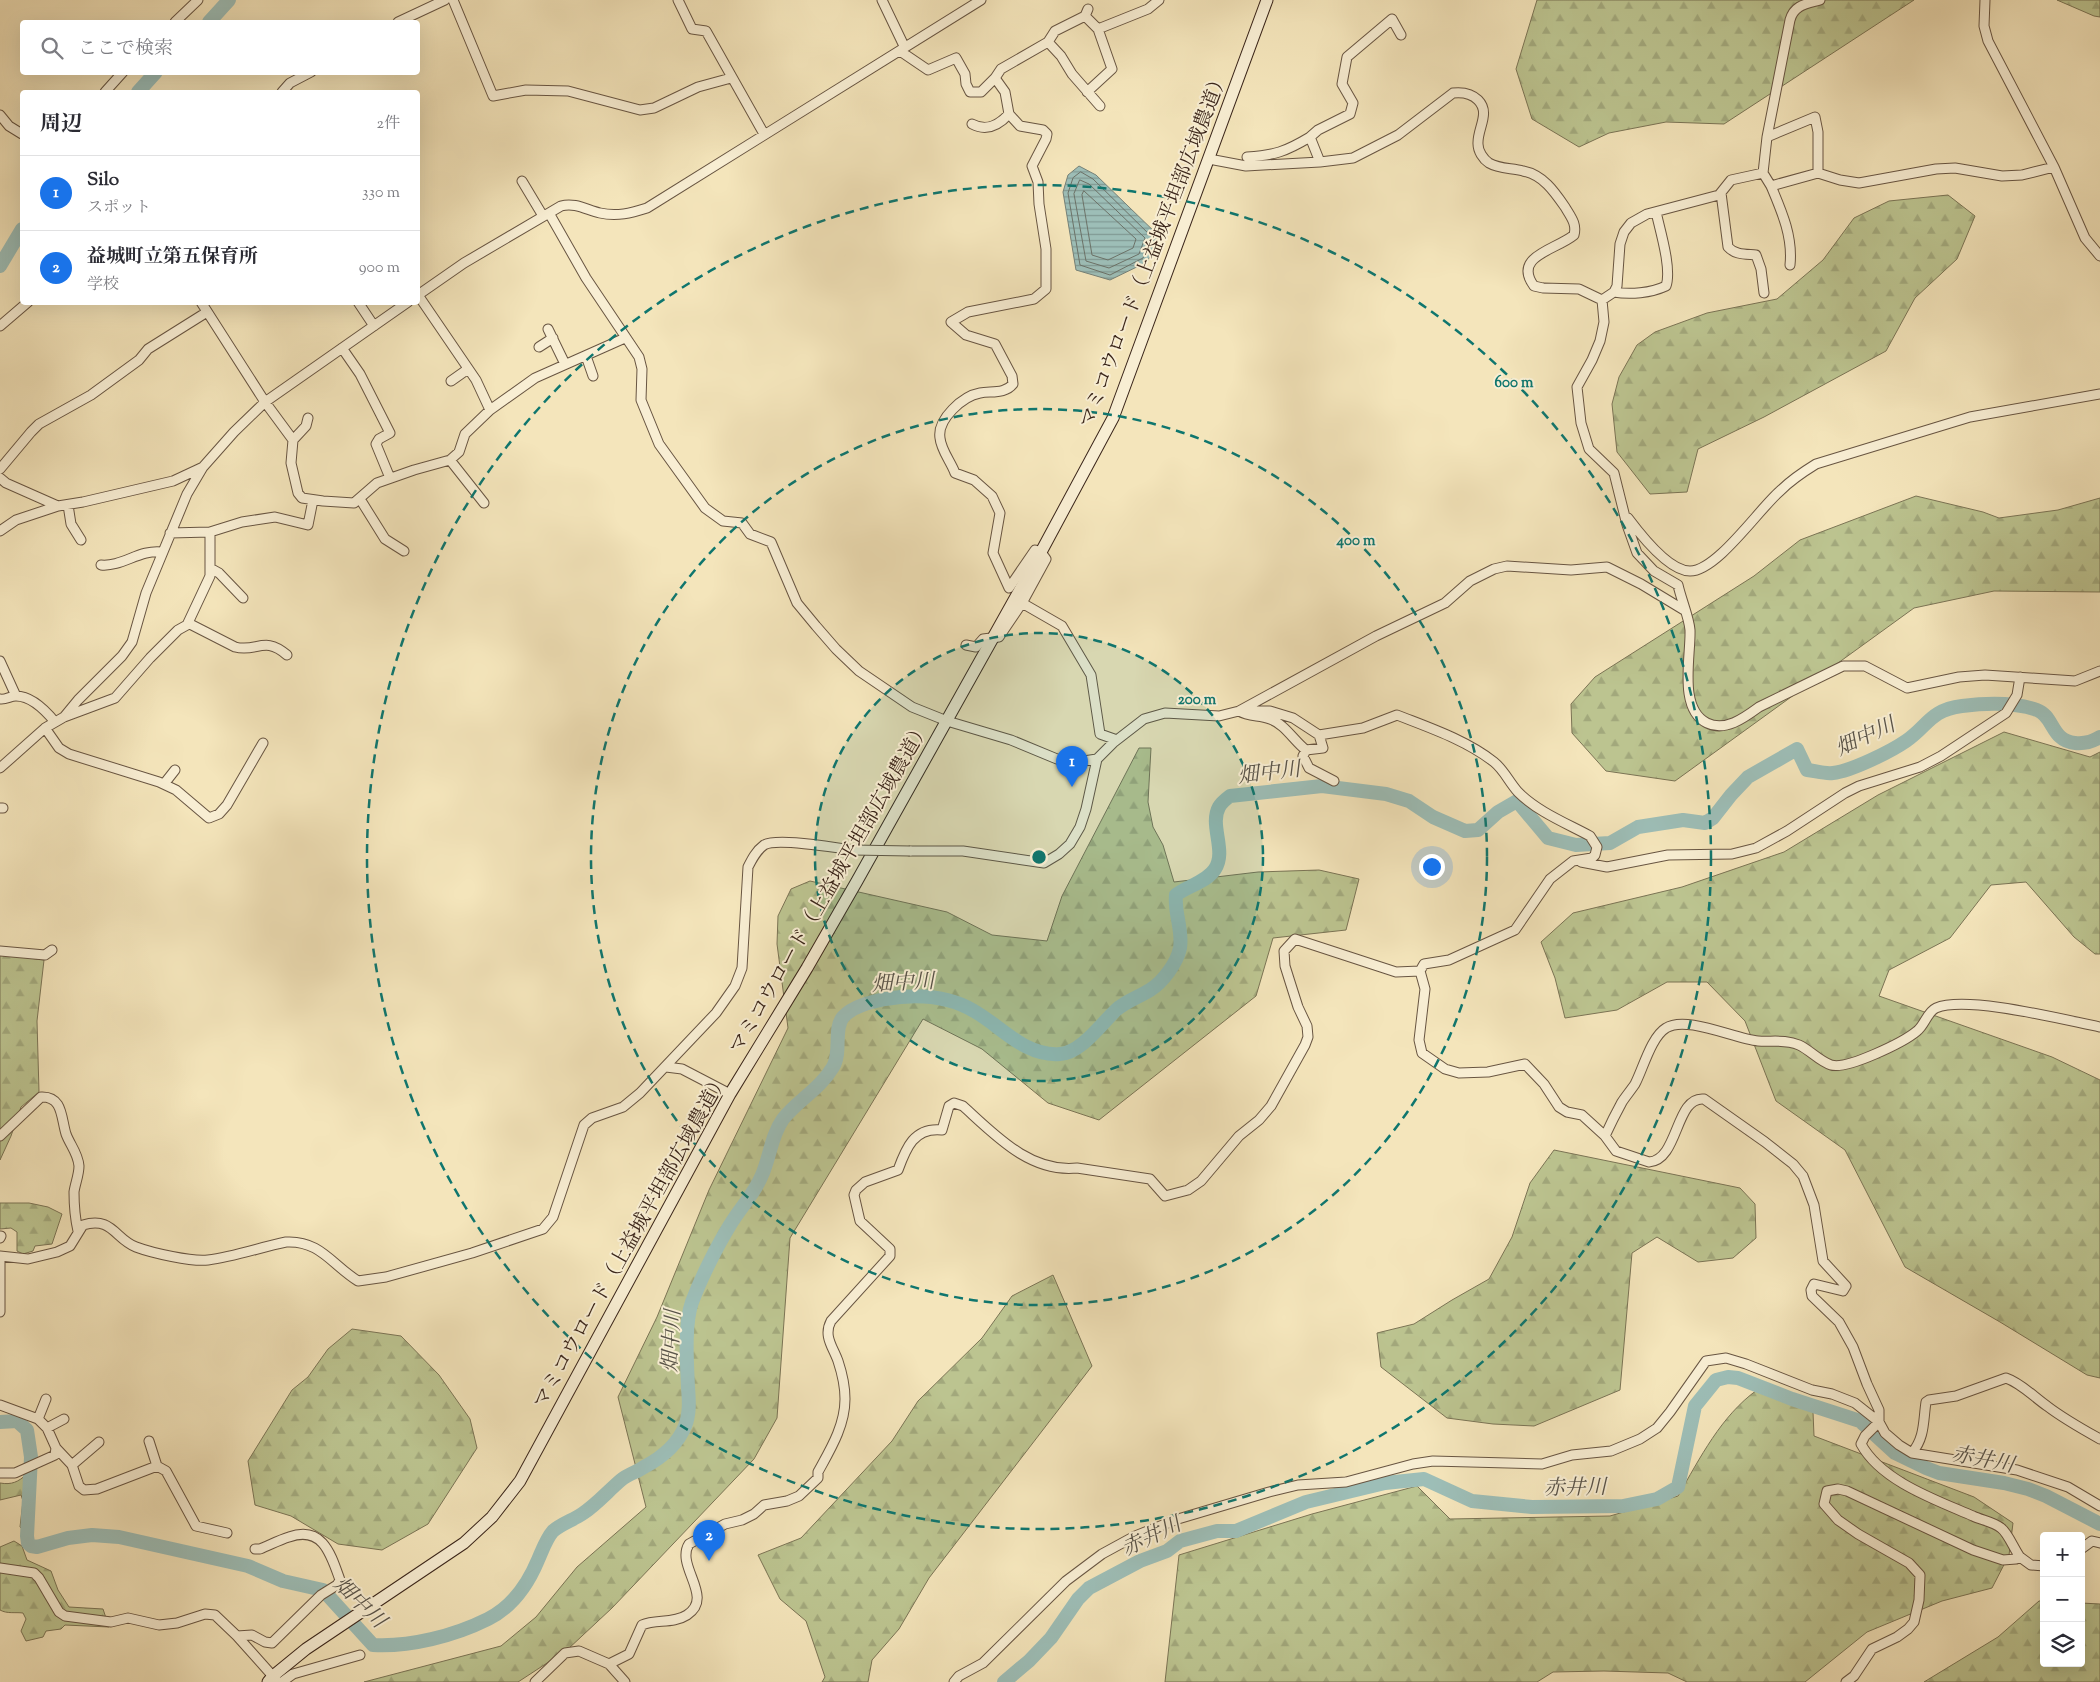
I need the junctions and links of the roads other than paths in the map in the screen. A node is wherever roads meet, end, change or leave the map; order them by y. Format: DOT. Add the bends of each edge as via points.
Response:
graph roads {
  1 [pos="198,0"];
  2 [pos="445,0"];
  3 [pos="453,0"];
  4 [pos="678,0"];
  5 [pos="882,0"];
  6 [pos="981,0"];
  7 [pos="1159,0"];
  8 [pos="1267,0"];
  9 [pos="1820,0"];
  10 [pos="1984,0"];
  11 [pos="177,20"];
  12 [pos="402,20"];
  13 [pos="1098,29"];
  14 [pos="1401,35"];
  15 [pos="1048,42"];
  16 [pos="903,50"];
  17 [pos="120,75"];
  18 [pos="306,75"];
  19 [pos="731,78"];
  20 [pos="995,78"];
  21 [pos="107,90"];
  22 [pos="284,90"];
  23 [pos="1088,92"];
  24 [pos="1100,106"];
  25 [pos="1009,114"];
  26 [pos="0,115"];
  27 [pos="972,124"];
  28 [pos="20,133"];
  29 [pos="764,134"];
  30 [pos="1310,137"];
  31 [pos="1767,137"];
  32 [pos="1247,157"];
  33 [pos="1209,159"];
  34 [pos="1320,162"];
  35 [pos="2054,167"];
  36 [pos="1763,173"];
  37 [pos="1818,173"];
  38 [pos="522,181"];
  39 [pos="1771,186"];
  40 [pos="1721,192"];
  41 [pos="1656,212"];
  42 [pos="546,214"];
  43 [pos="2100,256"];
  44 [pos="1790,265"];
  45 [pos="1614,292"];
  46 [pos="1764,293"];
  47 [pos="420,294"];
  48 [pos="420,298"];
  49 [pos="1602,300"];
  50 [pos="24,305"];
  51 [pos="203,305"];
  52 [pos="360,305"];
  53 [pos="404,305"];
  54 [pos="207,312"];
  55 [pos="0,326"];
  56 [pos="374,326"];
  57 [pos="548,329"];
  58 [pos="553,338"];
  59 [pos="626,338"];
  60 [pos="539,347"];
  61 [pos="342,348"];
  62 [pos="586,356"];
  63 [pos="565,364"];
  64 [pos="468,370"];
  65 [pos="593,376"];
  66 [pos="451,380"];
  67 [pos="2100,394"];
  68 [pos="265,402"];
  69 [pos="490,410"];
  70 [pos="308,418"];
  71 [pos="293,440"];
  72 [pos="450,460"];
  73 [pos="203,467"];
  74 [pos="0,469"];
  75 [pos="0,478"];
  76 [pos="390,478"];
  77 [pos="360,499"];
  78 [pos="313,500"];
  79 [pos="484,503"];
  80 [pos="68,505"];
  81 [pos="58,506"];
  82 [pos="1624,516"];
  83 [pos="0,531"];
  84 [pos="210,532"];
  85 [pos="170,533"];
  86 [pos="81,540"];
  87 [pos="404,551"];
  88 [pos="162,552"];
  89 [pos="1041,552"];
  90 [pos="101,565"];
  91 [pos="210,568"];
  92 [pos="243,598"];
  93 [pos="1022,603"];
  94 [pos="1684,610"];
  95 [pos="188,623"];
  96 [pos="993,639"];
  97 [pos="966,645"];
  98 [pos="287,655"];
  99 [pos="0,661"];
  100 [pos="2100,671"];
  101 [pos="2020,677"];
  102 [pos="16,696"];
  103 [pos="0,699"];
  104 [pos="1239,711"];
  105 [pos="64,717"];
  106 [pos="947,721"];
  107 [pos="55,722"];
  108 [pos="45,728"];
  109 [pos="1319,735"];
  110 [pos="1117,740"];
  111 [pos="263,743"];
  112 [pos="1306,750"];
  113 [pos="1097,759"];
  114 [pos="0,768"];
  115 [pos="175,770"];
  116 [pos="1334,781"];
  117 [pos="164,784"];
  118 [pos="1573,861"];
  119 [pos="52,950"];
  120 [pos="0,952"];
  121 [pos="1420,971"];
  122 [pos="2100,1027"];
  123 [pos="666,1067"];
  124 [pos="730,1094"];
  125 [pos="0,1136"];
  126 [pos="1605,1136"];
  127 [pos="78,1231"];
  128 [pos="0,1256"];
  129 [pos="0,1312"];
  130 [pos="46,1399"];
  131 [pos="0,1405"];
  132 [pos="38,1419"];
  133 [pos="64,1419"];
  134 [pos="1877,1424"];
  135 [pos="48,1428"];
  136 [pos="2100,1439"];
  137 [pos="149,1441"];
  138 [pos="99,1442"];
  139 [pos="56,1448"];
  140 [pos="1912,1453"];
  141 [pos="72,1465"];
  142 [pos="157,1466"];
  143 [pos="0,1473"];
  144 [pos="2100,1506"];
  145 [pos="227,1533"];
  146 [pos="2100,1543"];
  147 [pos="2085,1546"];
  148 [pos="255,1549"];
  149 [pos="2020,1557"];
  150 [pos="2040,1566"];
  151 [pos="0,1568"];
  152 [pos="237,1636"];
  153 [pos="360,1655"];
  154 [pos="609,1664"];
  155 [pos="276,1680"];
  156 [pos="535,1682"];
  157 [pos="625,1682"];
  158 [pos="954,1682"];
  159 [pos="1846,1682"];
  1 -- 11 [label="street"];
  2 -- 12 [label="street"];
  3 -- 19 [label="street" via="493,96 526,90 568,91 640,110 654,108 698,87"];
  4 -- 19 [label="street" via="692,29 706,31"];
  5 -- 16 [label="street"];
  6 -- 16 [label="street"];
  7 -- 13 [label="street" via="1148,9"];
  8 -- 33 [label="street, マミコウロード（上益城平坦部広域農道）"];
  9 -- 31 [label="street" via="1793,11"];
  10 -- 35 [label="street" via="1984,26 1988,41"];
  13 -- 15 [label="street" via="1087,12 1055,31"];
  13 -- 23 [label="street" via="1112,69"];
  14 -- 30 [label="street" via="1392,18 1347,57 1342,84 1353,103 1350,114"];
  15 -- 20 [label="street" via="1002,69"];
  15 -- 23 [label="street"];
  16 -- 20 [label="street" via="928,70 956,55 970,92 981,92"];
  16 -- 29 [label="street"];
  17 -- 21 [label="street"];
  18 -- 22 [label="street"];
  19 -- 29 [label="street"];
  20 -- 25 [label="street" via="1004,92"];
  23 -- 24 [label="street"];
  25 -- 27 [label="street" via="989,128"];
  25 -- 89 [label="street" via="1020,126 1043,130 1047,134 1032,166 1038,182 1046,249 1046,289 1034,299 968,312 951,322 966,335 995,344 1013,384 1002,391 967,397 944,420 939,437 955,474 974,480 992,496 1000,513 994,553 1009,588 1035,550"];
  26 -- 28 [label="street"];
  29 -- 42 [label="street" via="647,208 619,216 567,204"];
  30 -- 32 [label="street" via="1288,150"];
  30 -- 34 [label="street"];
  31 -- 36 [label="street"];
  31 -- 37 [label="street" via="1815,117"];
  33 -- 34 [label="street" via="1246,166"];
  33 -- 89 [label="street, マミコウロード（上益城平坦部広域農道）" via="1113,418"];
  34 -- 49 [label="street" via="1352,158 1390,139 1453,93 1475,96 1484,110 1478,143 1480,153 1499,167 1524,171 1544,181 1553,189 1576,228 1574,235 1531,259 1527,267 1528,278 1534,286 1579,289"];
  35 -- 37 [label="street" via="2002,176 1955,168 1936,169 1859,183"];
  35 -- 43 [label="street" via="2085,238"];
  36 -- 39 [label="street"];
  36 -- 40 [label="street" via="1731,180"];
  37 -- 39 [label="street"];
  38 -- 42 [label="street"];
  39 -- 44 [label="street" via="1791,243"];
  40 -- 41 [label="street"];
  40 -- 46 [label="street" via="1728,247 1736,253 1756,255"];
  41 -- 45 [label="street" via="1631,223 1624,232"];
  41 -- 45 [label="street" via="1666,261 1666,286 1626,294"];
  42 -- 47 [label="street"];
  42 -- 59 [label="street"];
  45 -- 49 [label="street"];
  48 -- 64 [label="street"];
  49 -- 82 [label="street" via="1604,322 1600,341 1577,387 1578,404 1589,449 1614,473"];
  50 -- 55 [label="street"];
  51 -- 54 [label="street"];
  52 -- 56 [label="street"];
  53 -- 56 [label="street"];
  54 -- 68 [label="street"];
  54 -- 74 [label="street" via="148,349 140,360 91,395 39,424"];
  56 -- 61 [label="street"];
  57 -- 58 [label="street"];
  58 -- 60 [label="street"];
  58 -- 63 [label="street"];
  59 -- 62 [label="street"];
  59 -- 106 [label="street" via="639,356 641,400 659,444 705,508 723,520 742,523 750,534 771,542 797,603 859,671 912,708"];
  61 -- 68 [label="street"];
  61 -- 76 [label="street" via="360,374 390,433 376,444"];
  62 -- 63 [label="street"];
  62 -- 65 [label="street"];
  63 -- 69 [label="street" via="536,378"];
  64 -- 66 [label="street"];
  64 -- 69 [label="street"];
  67 -- 82 [label="street" via="1970,417 1816,464 1779,491 1726,550 1706,567 1690,571 1669,564"];
  68 -- 71 [label="street"];
  68 -- 73 [label="street"];
  69 -- 72 [label="street" via="465,434 460,452"];
  70 -- 71 [label="street" via="306,426"];
  71 -- 78 [label="street" via="291,463 298,493 302,498"];
  72 -- 76 [label="street"];
  72 -- 79 [label="street"];
  73 -- 80 [label="street" via="173,481"];
  73 -- 85 [label="street"];
  75 -- 81 [label="street"];
  76 -- 77 [label="street" via="378,483"];
  77 -- 78 [label="street" via="348,503"];
  77 -- 87 [label="street" via="385,539"];
  78 -- 84 [label="street" via="308,526 275,516"];
  80 -- 81 [label="street"];
  80 -- 86 [label="street" via="71,524"];
  81 -- 83 [label="street" via="16,520"];
  82 -- 94 [label="street" via="1637,552 1654,571 1678,586"];
  84 -- 85 [label="street"];
  84 -- 91 [label="street"];
  85 -- 88 [label="street"];
  88 -- 90 [label="street" via="139,554 110,566"];
  88 -- 105 [label="street" via="132,642"];
  89 -- 93 [label="street" via="1046,559"];
  89 -- 96 [label="street, マミコウロード（上益城平坦部広域農道）"];
  91 -- 92 [label="street"];
  91 -- 95 [label="street" via="210,576"];
  93 -- 96 [label="street" via="999,637"];
  93 -- 110 [label="street" via="1062,626 1091,675 1100,734"];
  94 -- 101 [label="street" via="1690,630 1688,678 1691,702 1701,720 1715,727 1726,726 1843,666 1865,666 1907,688 1959,677"];
  94 -- 104 [label="street" via="1607,568 1571,570 1507,566 1474,578 1445,603 1376,636"];
  95 -- 98 [label="street" via="235,647 270,645"];
  95 -- 105 [label="street" via="150,658 115,698"];
  96 -- 97 [label="street" via="983,640 976,647"];
  96 -- 106 [label="street, マミコウロード（上益城平坦部広域農道）"];
  99 -- 102 [label="street"];
  100 -- 101 [label="street" via="2075,681"];
  101 -- 118 [label="street" via="2017,695 2006,713 1941,756 1920,767 1859,786 1756,848 1732,854 1668,855 1607,867"];
  102 -- 103 [label="street"];
  102 -- 107 [label="street" via="40,706"];
  104 -- 109 [label="street" via="1270,711 1294,718"];
  104 -- 110 [label="street" via="1220,716 1165,713 1144,719"];
  104 -- 112 [label="street" via="1248,716 1270,718"];
  105 -- 107 [label="street"];
  106 -- 113 [label="street" via="1011,740 1057,760 1078,762"];
  106 -- 124 [label="street, マミコウロード（上益城平坦部広域農道）" via="807,968"];
  107 -- 108 [label="street"];
  108 -- 114 [label="street"];
  108 -- 117 [label="street" via="59,748 68,754"];
  109 -- 112 [label="street" via="1322,748"];
  109 -- 118 [label="street" via="1363,728 1397,715 1445,733 1494,762 1530,802 1590,836 1597,847 1595,855"];
  110 -- 113 [label="street"];
  111 -- 117 [label="street" via="227,804 213,817 206,817 176,790"];
  112 -- 116 [label="street" via="1303,756 1309,768"];
  113 -- 123 [label="street, bridge" via="1080,827 1070,844 1044,863 963,851 853,850 778,841 765,844 748,867 742,960 735,986 716,1013"];
  115 -- 117 [label="street"];
  118 -- 121 [label="street" via="1550,879 1515,930 1449,960 1424,964"];
  119 -- 120 [label="street" via="46,955"];
  121 -- 126 [label="street" via="1425,989 1419,1040 1422,1053 1445,1070 1459,1073 1488,1072 1526,1064 1559,1107 1582,1115"];
  121 -- 154 [label="street" via="1396,972 1294,939 1284,951 1285,966 1308,1037 1271,1106 1239,1136 1201,1181 1188,1190 1165,1196 1150,1179 1077,1168 1067,1170 1029,1160 1008,1147 963,1106 954,1103 948,1106 942,1130 933,1129 910,1141 898,1170 866,1182 854,1195 860,1221 890,1249 890,1256 828,1327 828,1338 843,1378 845,1401 838,1434 818,1478 799,1496 764,1505 754,1514 725,1524 689,1544 685,1549 686,1559 697,1592 695,1605 689,1614 677,1620 642,1625 629,1654"];
  122 -- 126 [label="street" via="1986,1005 1946,1004 1934,1009 1919,1030 1892,1047 1845,1066 1831,1065 1799,1045 1784,1041 1757,1041 1715,1029 1671,1025 1658,1036"];
  123 -- 124 [label="street" via="682,1069"];
  123 -- 127 [label="street" via="624,1107 592,1118 584,1125 553,1217 543,1229 386,1277 358,1281 330,1256 298,1241 208,1260 193,1260 135,1247 106,1225 94,1222 83,1225"];
  124 -- 155 [label="street, マミコウロード（上益城平坦部広域農道）" via="520,1481 492,1518 464,1543 306,1649"];
  125 -- 127 [label="street" via="41,1097 54,1100 77,1154 79,1167 74,1192"];
  126 -- 134 [label="street" via="1616,1150 1654,1162 1663,1156 1685,1111 1698,1099 1704,1100 1794,1164 1803,1176 1814,1205 1823,1261 1846,1286 1843,1291 1814,1284 1812,1296 1839,1322 1853,1346 1879,1410"];
  127 -- 128 [label="street" via="70,1246 57,1252 28,1259"];
  128 -- 129 [label="street"];
  130 -- 132 [label="street"];
  131 -- 132 [label="street"];
  132 -- 135 [label="street"];
  133 -- 135 [label="street"];
  134 -- 140 [label="street"];
  134 -- 149 [label="street" via="1861,1444 1877,1466 1940,1502 2001,1528"];
  134 -- 158 [label="street" via="1855,1403 1832,1394 1812,1390 1726,1358 1706,1360 1657,1428 1611,1451 1572,1455 1542,1464 1413,1464 1346,1482 1298,1485 1269,1492 1178,1519 1135,1536 1102,1554 1066,1581 983,1663"];
  135 -- 139 [label="street"];
  136 -- 140 [label="street" via="2069,1422 2031,1392 2006,1378 1956,1396 1926,1402 1921,1439"];
  137 -- 142 [label="street"];
  138 -- 141 [label="street"];
  139 -- 141 [label="street"];
  139 -- 143 [label="street" via="55,1455 36,1464 15,1473"];
  140 -- 144 [label="street" via="2017,1470 2068,1486"];
  141 -- 142 [label="street" via="79,1486 84,1490"];
  142 -- 145 [label="street" via="166,1471 196,1526"];
  146 -- 147 [label="street" via="2092,1541"];
  148 -- 152 [label="street" via="299,1534 315,1537 325,1544 340,1580 272,1643 252,1635"];
  149 -- 150 [label="street" via="2032,1565"];
  149 -- 159 [label="street" via="2003,1560 1973,1550 1847,1491 1827,1491 1824,1504 1838,1520 1909,1563 1920,1575 1914,1622 1897,1637 1872,1649 1854,1676"];
  151 -- 152 [label="street" via="34,1573 59,1612 65,1616 112,1622 128,1618 158,1625 208,1613 220,1619"];
  152 -- 155 [label="street"];
  153 -- 155 [label="street"];
  154 -- 156 [label="street" via="579,1651 565,1653"];
  154 -- 157 [label="street"];
}
